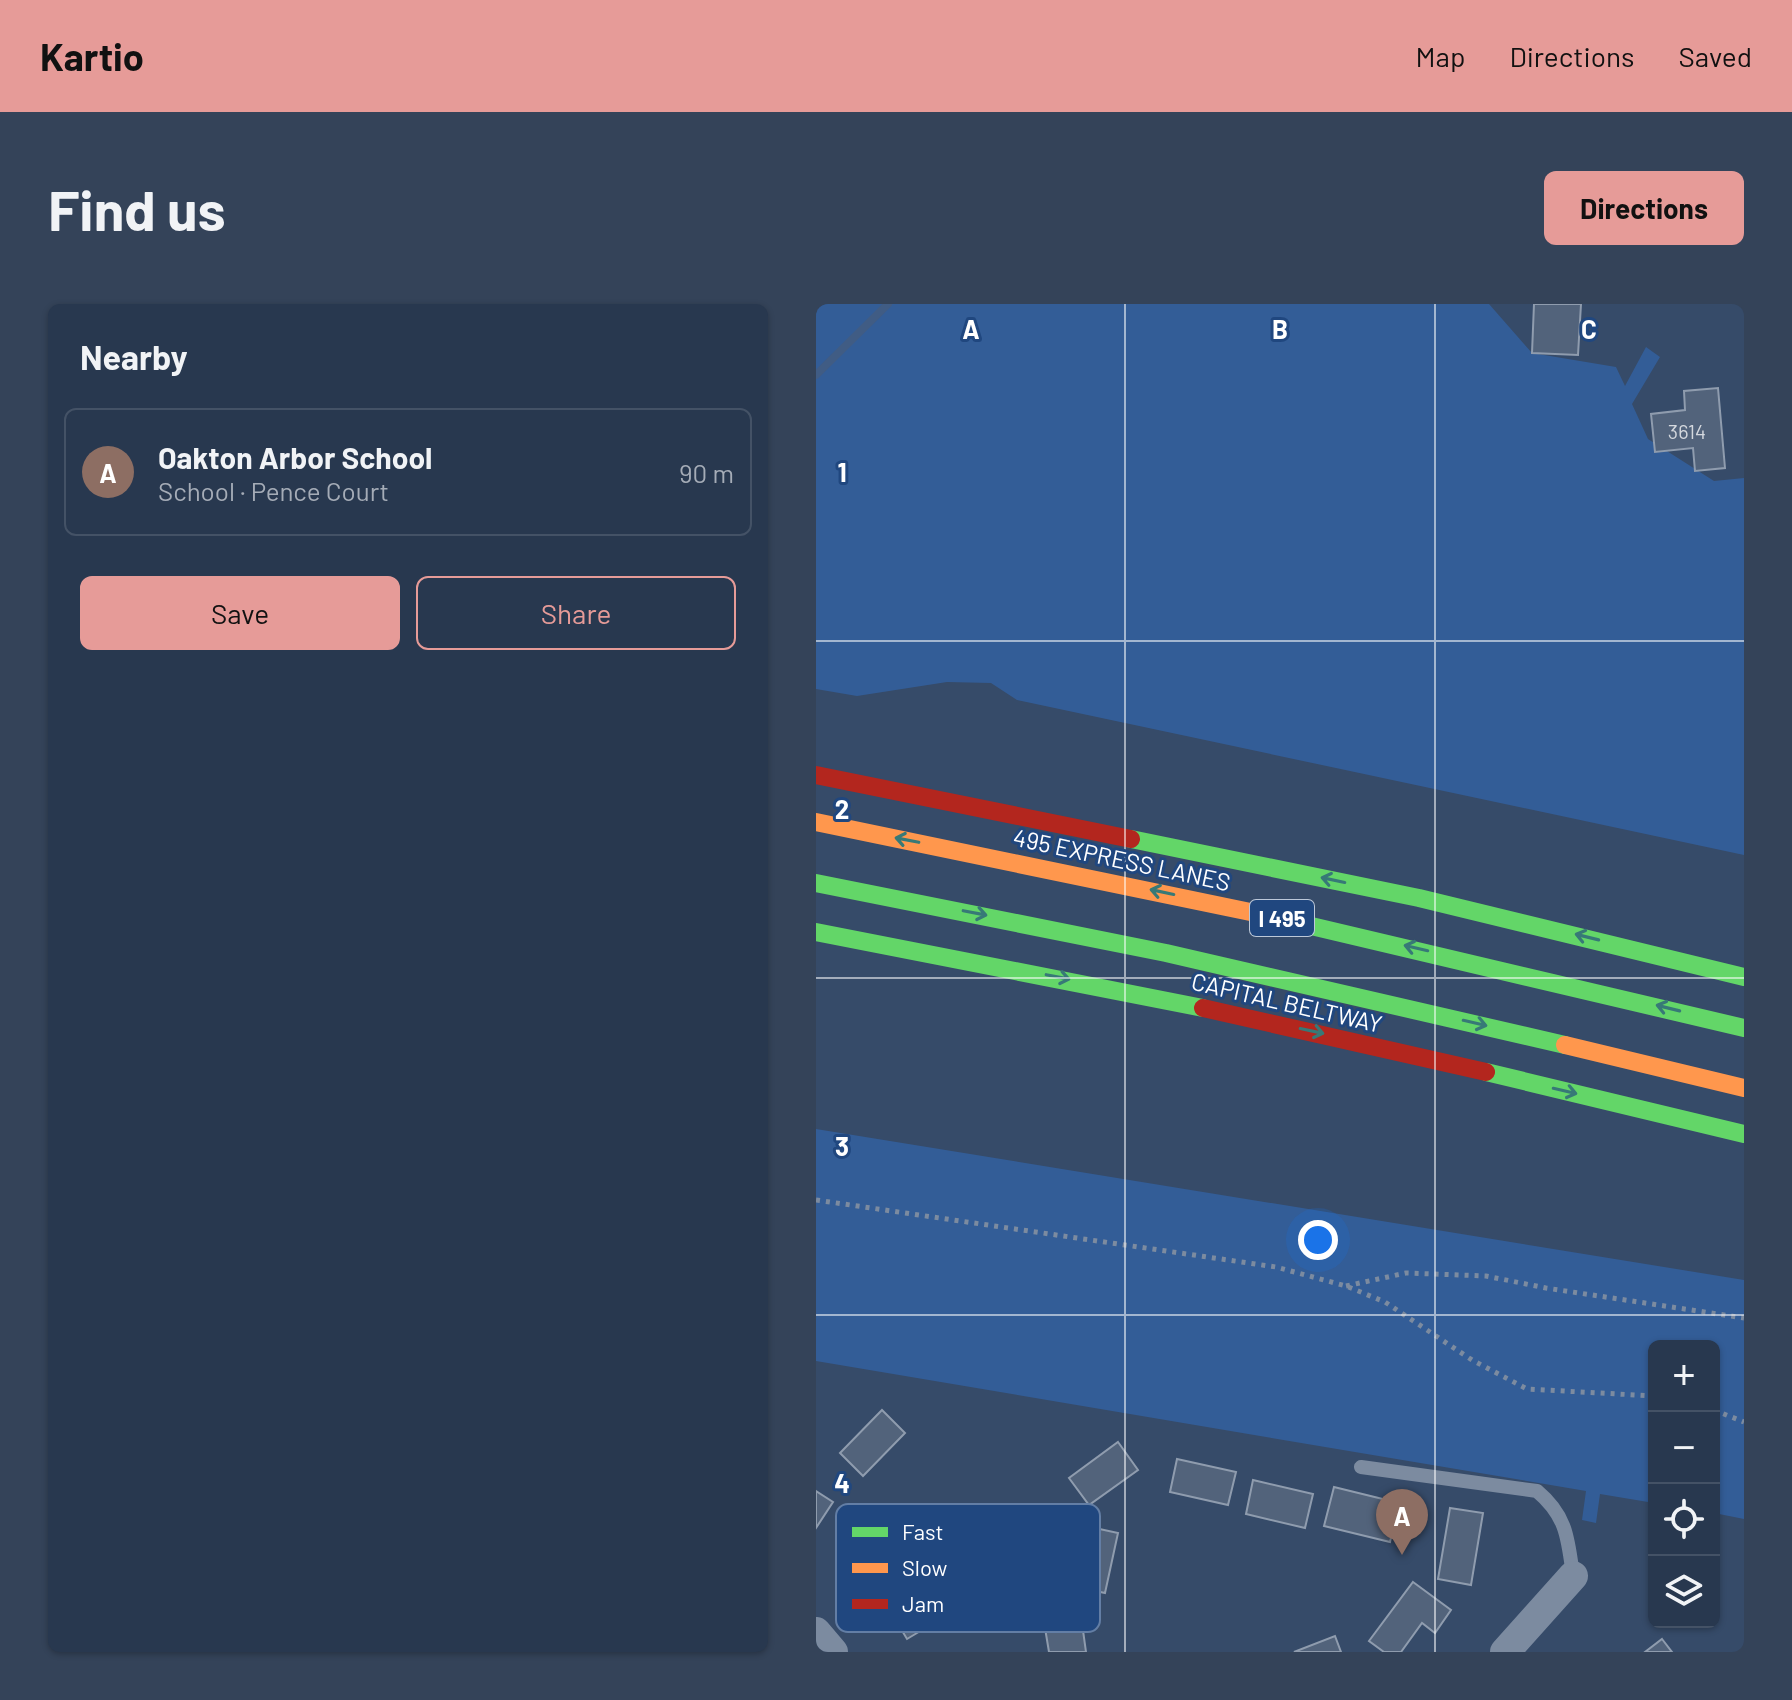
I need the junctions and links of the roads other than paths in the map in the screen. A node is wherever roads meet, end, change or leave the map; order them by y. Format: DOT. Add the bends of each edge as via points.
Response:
graph roads {
  1 [pos="816,775"];
  2 [pos="816,822"];
  3 [pos="816,883"];
  4 [pos="816,932"];
  5 [pos="1744,977"];
  6 [pos="1744,1028"];
  7 [pos="1744,1088"];
  8 [pos="1744,1134"];
  9 [pos="1361,1467"];
  10 [pos="1573,1576"];
  11 [pos="1505,1652"];
  5 -- 1 [label="highway, I 495, one-way" via="1419,898"];
  6 -- 2 [label="highway, 495 EXPRESS LANES / I 495, one-way" via="1366,936"];
  3 -- 7 [label="highway, I 495, one-way" via="1241,969"];
  4 -- 8 [label="highway, CAPITAL BELTWAY, one-way" via="1124,990"];
  9 -- 10 [label="lane" via="1537,1491 1555,1506 1567,1533"];
  10 -- 11 [label="street"];
}
